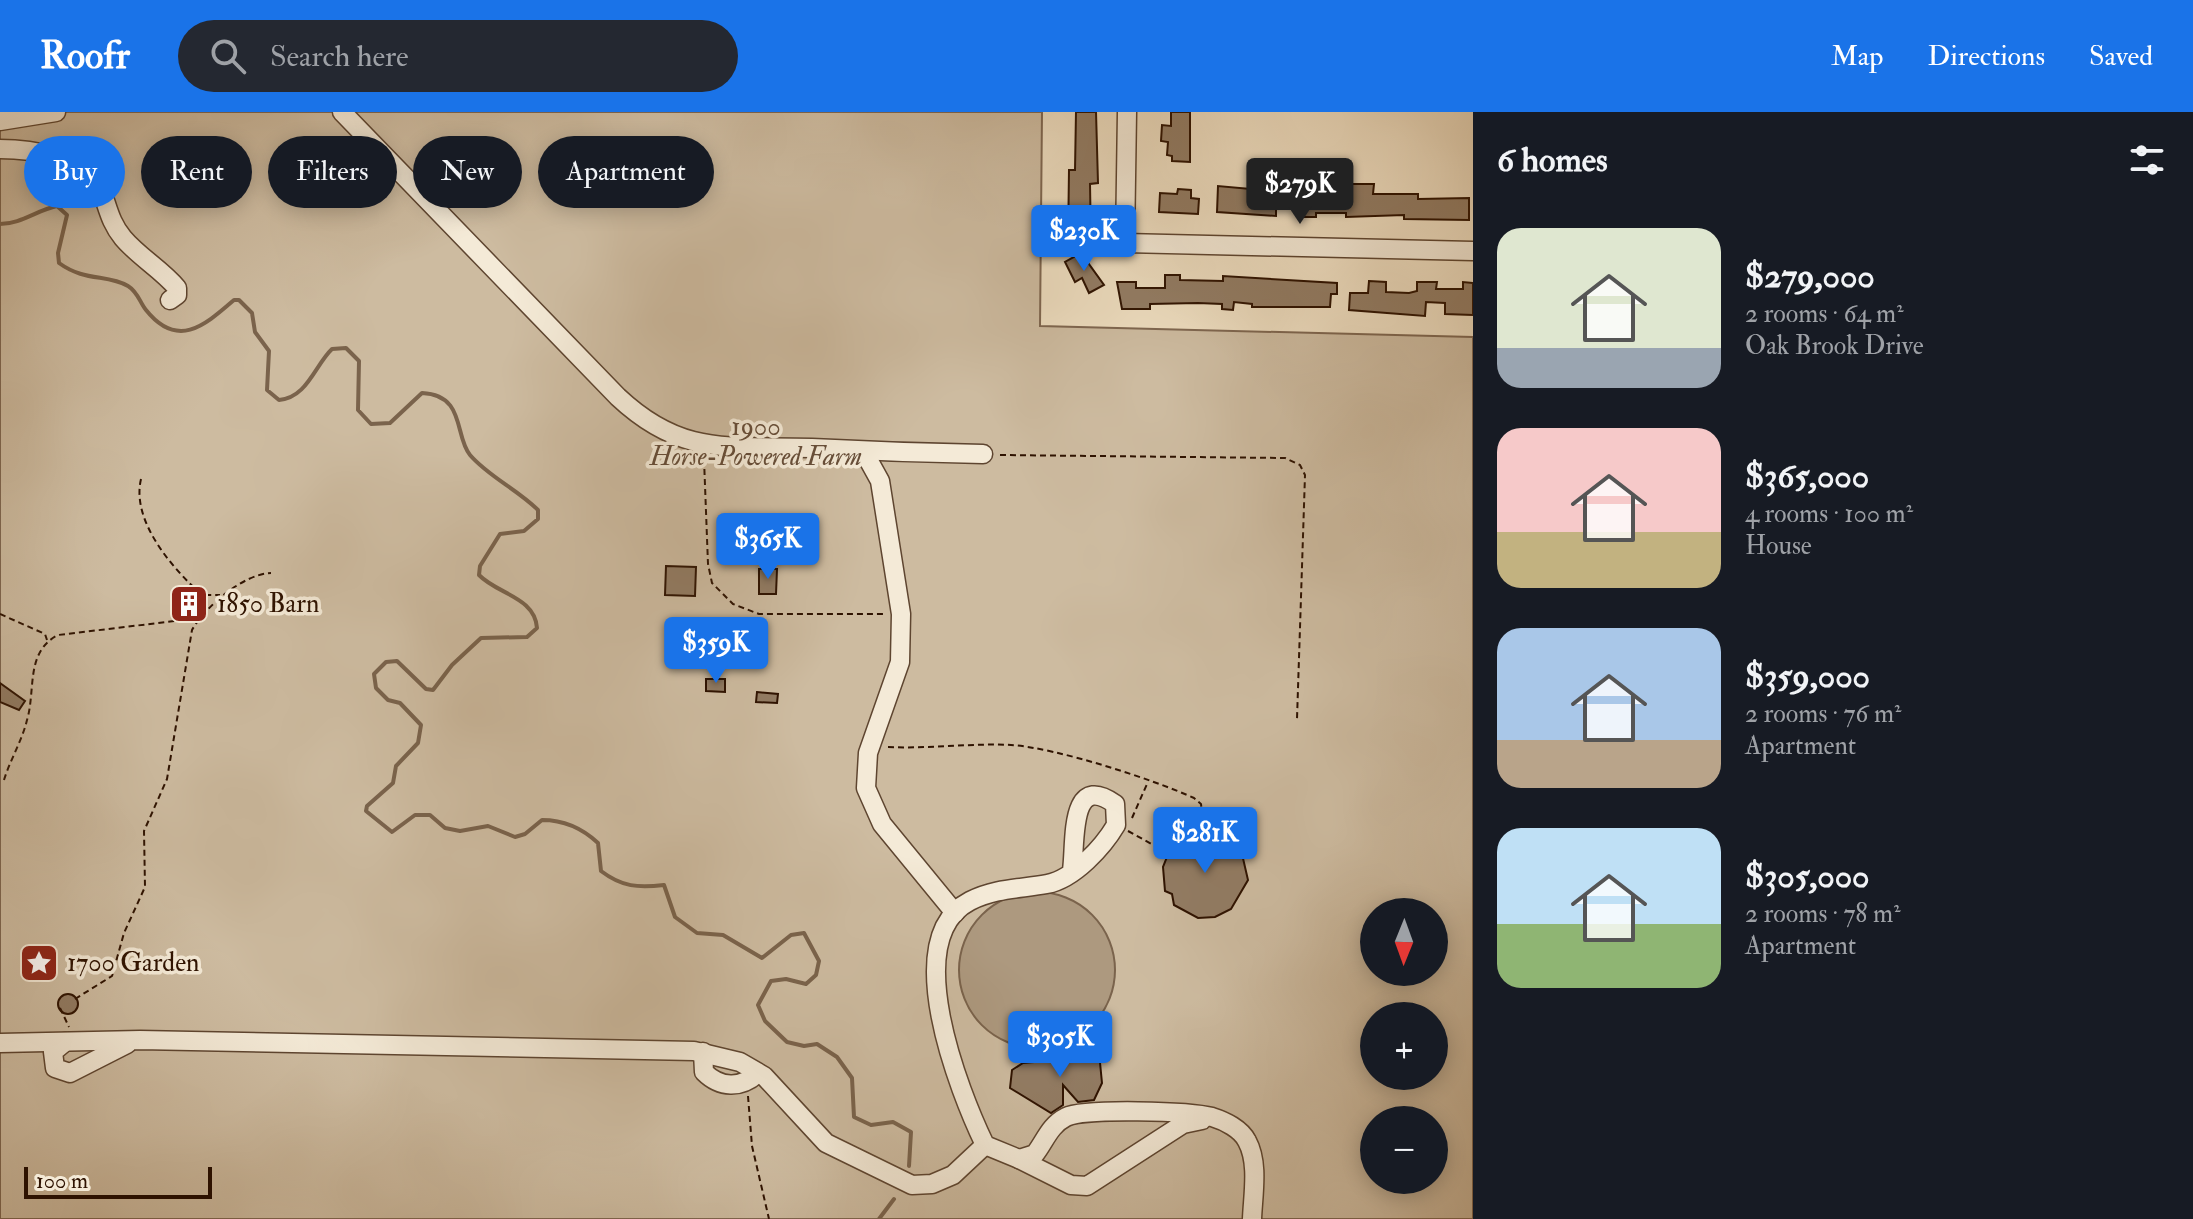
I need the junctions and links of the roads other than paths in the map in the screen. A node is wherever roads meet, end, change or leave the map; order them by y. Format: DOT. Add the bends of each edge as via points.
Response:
graph roads {
  1 [pos="56,112"];
  2 [pos="342,112"];
  3 [pos="1127,112"];
  4 [pos="0,121"];
  5 [pos="0,149"];
  6 [pos="1473,251"];
  7 [pos="170,300"];
  8 [pos="864,452"];
  9 [pos="983,454"];
  10 [pos="1072,870"];
  11 [pos="955,913"];
  12 [pos="68,1035"];
  13 [pos="140,1040"];
  14 [pos="0,1043"];
  15 [pos="703,1052"];
  16 [pos="752,1078"];
  17 [pos="1212,1117"];
  18 [pos="1044,1142"];
  19 [pos="985,1145"];
  20 [pos="1019,1159"];
  21 [pos="1057,1178"];
  22 [pos="1252,1219"];
  1 -- 4 [label="street"];
  2 -- 8 [label="street" via="630,408 654,425 705,446"];
  3 -- 6 [label="street" via="1125,243"];
  5 -- 7 [label="street" via="67,161 93,177 117,230 177,288"];
  8 -- 9 [label="street"];
  8 -- 11 [label="street" via="880,481 901,614 900,662 865,772 873,811"];
  10 -- 10 [label="street" via="1124,822 1104,795 1081,803"];
  10 -- 11 [label="street" via="1046,884 1004,888 967,902"];
  11 -- 19 [label="street" via="940,942 936,1001"];
  12 -- 13 [label="street"];
  12 -- 13 [label="street" via="53,1052 53,1061 55,1068 70,1073"];
  12 -- 14 [label="street"];
  13 -- 15 [label="street"];
  15 -- 16 [label="street" via="740,1062"];
  15 -- 16 [label="street" via="704,1072 711,1079 733,1085"];
  16 -- 19 [label="street" via="772,1083 826,1143 912,1185 953,1175"];
  17 -- 18 [label="street" via="1095,1112 1067,1116"];
  17 -- 21 [label="street" via="1183,1124 1087,1186"];
  17 -- 22 [label="street" via="1235,1128 1248,1143 1254,1173"];
  18 -- 20 [label="street" via="1035,1154"];
  18 -- 21 [label="street" via="1048,1167"];
  19 -- 20 [label="street"];
  20 -- 21 [label="street"];
}
